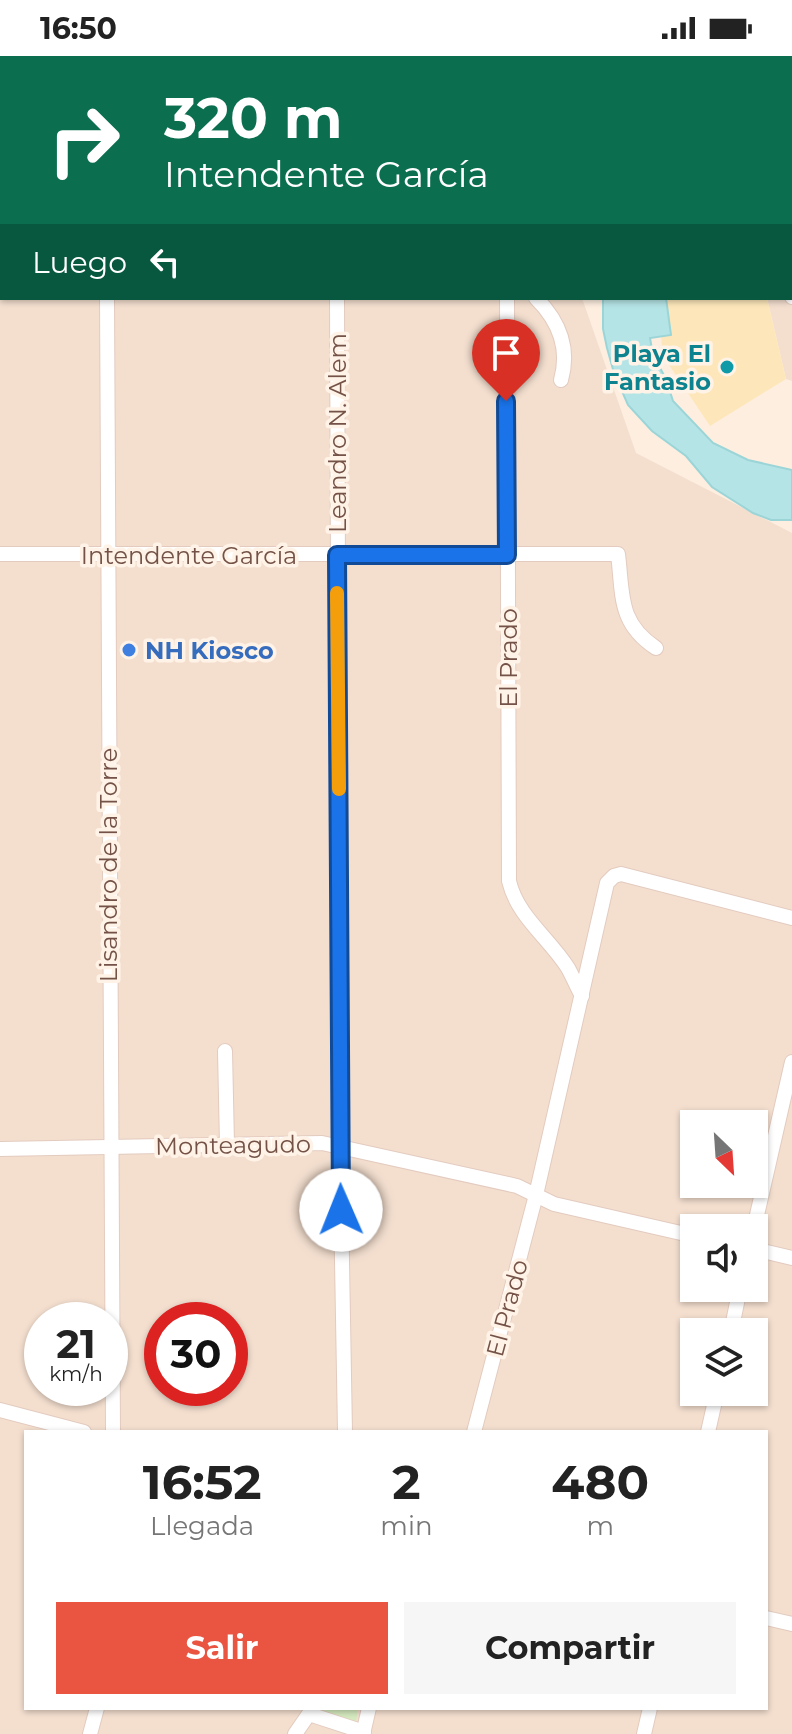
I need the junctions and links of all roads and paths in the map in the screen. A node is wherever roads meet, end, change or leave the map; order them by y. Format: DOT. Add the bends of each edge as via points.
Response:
graph roads {
  1 [pos="107,300"];
  2 [pos="337,300"];
  3 [pos="507,300"];
  4 [pos="538,300"];
  5 [pos="561,380"];
  6 [pos="0,554"];
  7 [pos="107,555"];
  8 [pos="337,555"];
  9 [pos="507,555"];
  10 [pos="656,648"];
  11 [pos="792,918"];
  12 [pos="589,966"];
  13 [pos="567,967"];
  14 [pos="582,996"];
  15 [pos="225,1051"];
  16 [pos="792,1062"];
  17 [pos="227,1145"];
  18 [pos="340,1147"];
  19 [pos="110,1148"];
  20 [pos="0,1149"];
  21 [pos="536,1195"];
  22 [pos="757,1214"];
  23 [pos="680,1233"];
  24 [pos="768,1252"];
  25 [pos="792,1258"];
  26 [pos="714,1406"];
  27 [pos="0,1410"];
  28 [pos="76,1430"];
  29 [pos="113,1430"];
  30 [pos="345,1430"];
  31 [pos="475,1430"];
  32 [pos="708,1430"];
  33 [pos="768,1618"];
  34 [pos="792,1624"];
  35 [pos="96,1710"];
  36 [pos="369,1710"];
  37 [pos="650,1710"];
  38 [pos="311,1711"];
  39 [pos="363,1733"];
  40 [pos="90,1734"];
  41 [pos="295,1734"];
  42 [pos="644,1734"];
  1 -- 7 [label="street, Lisandro de la Torre"];
  2 -- 8 [label="street, Leandro N. Alem"];
  3 -- 9 [label="street, El Prado"];
  4 -- 5 [label="street" via="559,331 566,365"];
  6 -- 7 [label="street, Intendente García"];
  7 -- 8 [label="street, Intendente García"];
  7 -- 19 [label="street, Lisandro de la Torre"];
  8 -- 9 [label="street, Intendente García"];
  8 -- 18 [label="street, Leandro N. Alem"];
  9 -- 10 [label="street, Intendente García" via="618,554 628,620"];
  9 -- 13 [label="street, El Prado" via="509,881 520,908"];
  11 -- 12 [label="street, El Prado" via="621,874 607,883"];
  12 -- 13 [label="street"];
  12 -- 14 [label="street, El Prado"];
  13 -- 14 [label="street, El Prado"];
  14 -- 21 [label="street, El Prado"];
  15 -- 17 [label="street"];
  16 -- 22 [label="street"];
  17 -- 18 [label="street, Monteagudo"];
  17 -- 19 [label="street, Monteagudo"];
  18 -- 21 [label="street, Monteagudo" via="517,1186"];
  18 -- 30 [label="street, Leandro N. Alem"];
  19 -- 20 [label="street, Monteagudo"];
  19 -- 29 [label="street, Lisandro de la Torre"];
  21 -- 23 [label="street, Monteagudo" via="554,1204"];
  21 -- 31 [label="street, El Prado"];
  24 -- 25 [label="street"];
  26 -- 32 [label="street"];
  27 -- 28 [label="street"];
  33 -- 34 [label="street"];
  35 -- 40 [label="street"];
  36 -- 39 [label="street"];
  37 -- 42 [label="street"];
  38 -- 39 [label="street"];
  38 -- 41 [label="street"];
}
